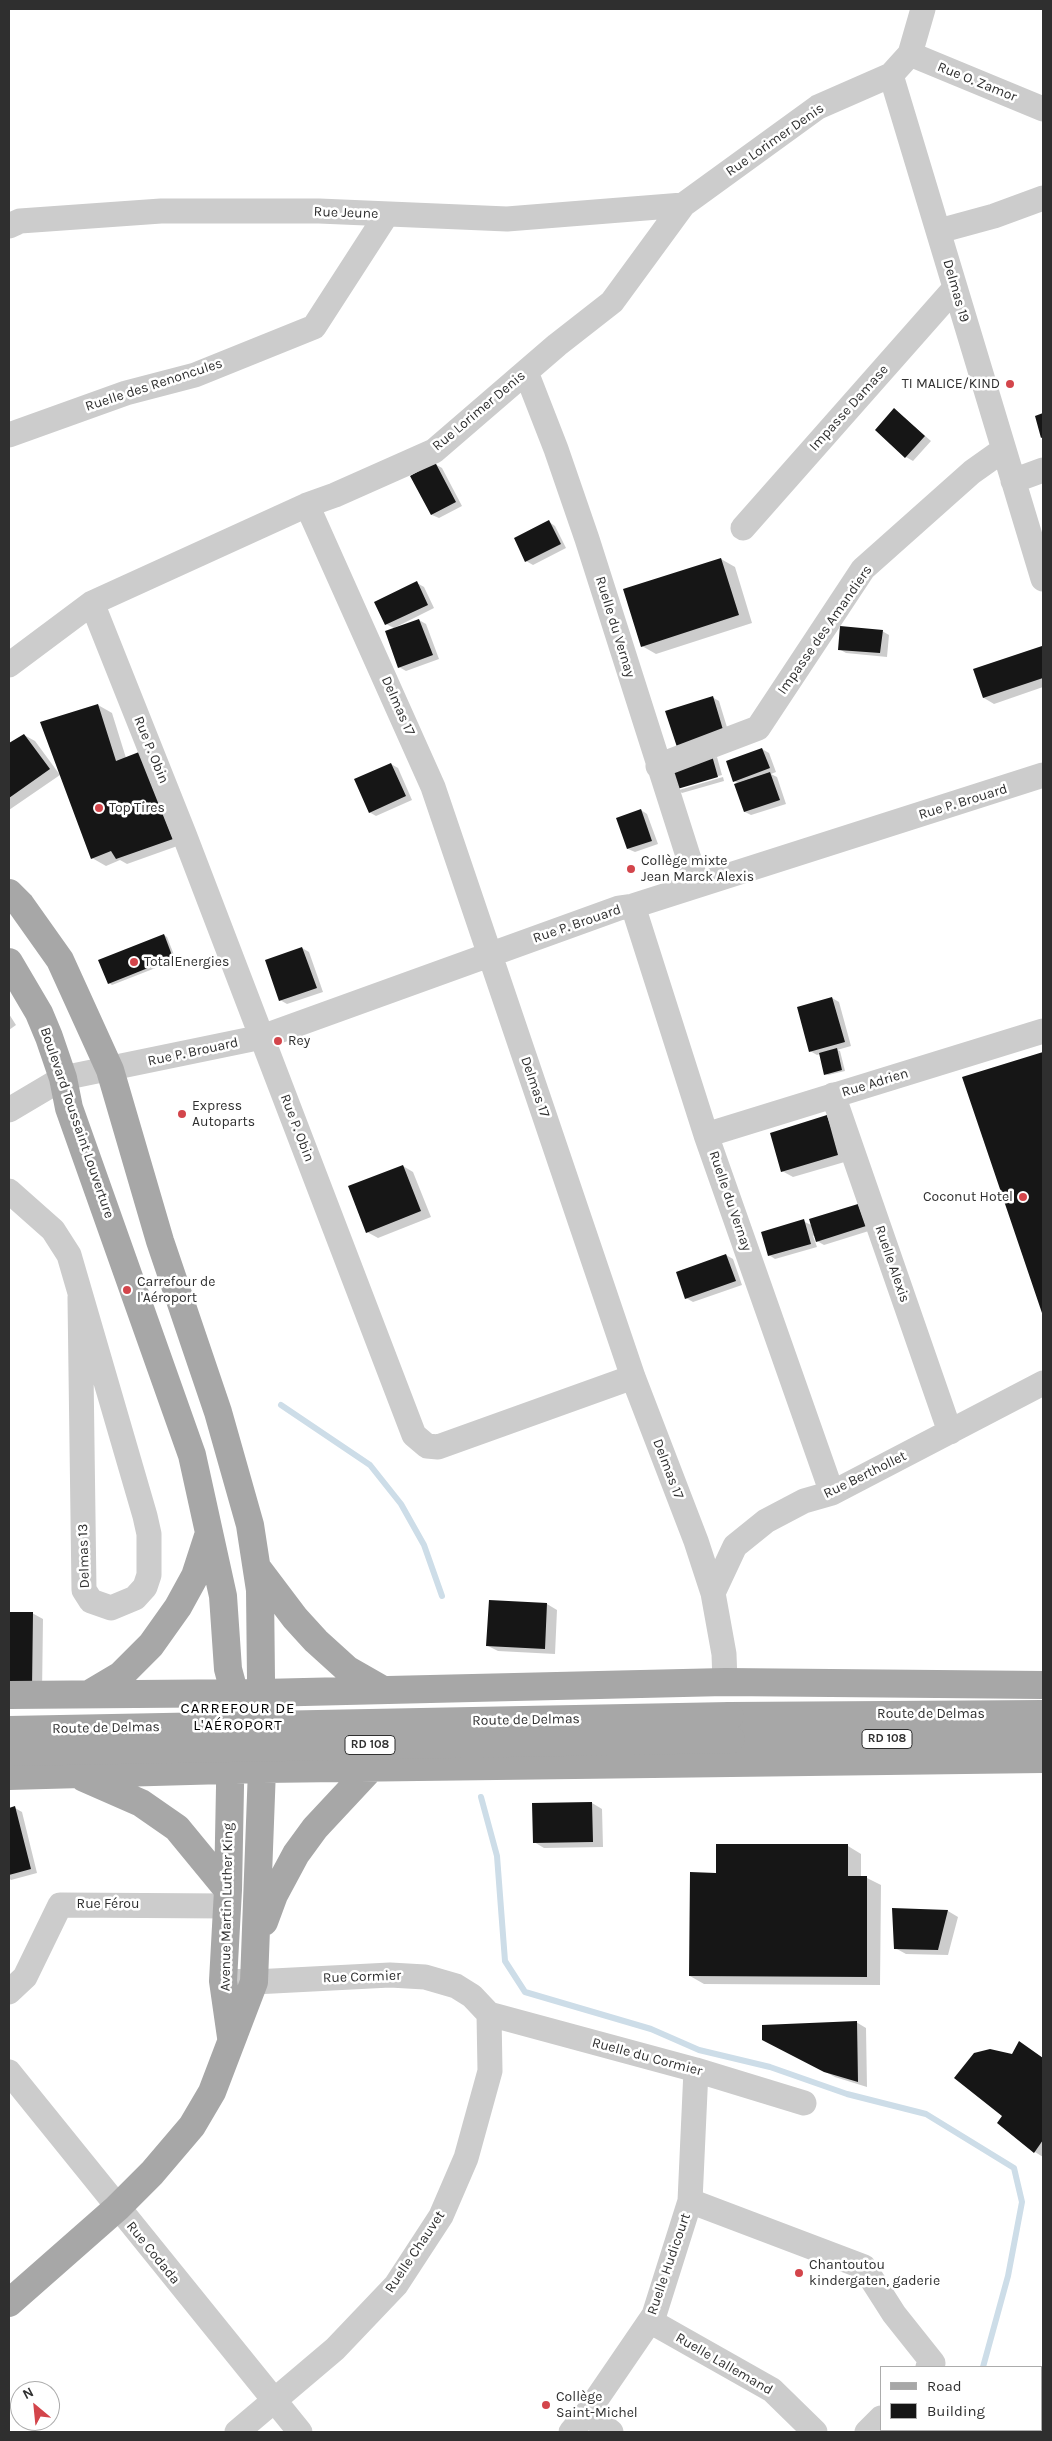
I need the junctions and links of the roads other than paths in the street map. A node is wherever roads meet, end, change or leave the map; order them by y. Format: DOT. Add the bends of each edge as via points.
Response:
graph roads {
  1 [pos="923,9"];
  2 [pos="910,54"];
  3 [pos="891,75"];
  4 [pos="1043,109"];
  5 [pos="1043,198"];
  6 [pos="683,205"];
  7 [pos="387,214"];
  8 [pos="9,226"];
  9 [pos="939,231"];
  10 [pos="955,288"];
  11 [pos="526,372"];
  12 [pos="9,435"];
  13 [pos="1003,450"];
  14 [pos="1043,470"];
  15 [pos="1013,481"];
  16 [pos="307,505"];
  17 [pos="743,528"];
  18 [pos="1043,579"];
  19 [pos="92,603"];
  20 [pos="9,665"];
  21 [pos="658,766"];
  22 [pos="1043,775"];
  23 [pos="697,884"];
  24 [pos="9,893"];
  25 [pos="633,906"];
  26 [pos="491,955"];
  27 [pos="9,962"];
  28 [pos="1043,1031"];
  29 [pos="262,1037"];
  30 [pos="110,1070"];
  31 [pos="63,1078"];
  32 [pos="834,1096"];
  33 [pos="9,1110"];
  34 [pos="706,1135"];
  35 [pos="9,1191"];
  36 [pos="80,1298"];
  37 [pos="633,1377"];
  38 [pos="1043,1383"];
  39 [pos="950,1432"];
  40 [pos="832,1493"];
  41 [pos="208,1536"];
  42 [pos="257,1567"];
  43 [pos="713,1593"];
  44 [pos="261,1681"];
  45 [pos="725,1682"];
  46 [pos="1043,1685"];
  47 [pos="383,1690"];
  48 [pos="231,1692"];
  49 [pos="89,1694"];
  50 [pos="9,1695"];
  51 [pos="1043,1714"];
  52 [pos="730,1728"];
  53 [pos="9,1730"];
  54 [pos="1043,1739"];
  55 [pos="9,1752"];
  56 [pos="1043,1759"];
  57 [pos="371,1768"];
  58 [pos="262,1769"];
  59 [pos="76,1774"];
  60 [pos="9,1776"];
  61 [pos="230,1778"];
  62 [pos="228,1898"];
  63 [pos="255,1961"];
  64 [pos="223,1980"];
  65 [pos="9,1992"];
  66 [pos="490,2014"];
  67 [pos="231,2038"];
  68 [pos="696,2070"];
  69 [pos="9,2072"];
  70 [pos="804,2103"];
  71 [pos="690,2201"];
  72 [pos="117,2208"];
  73 [pos="9,2303"];
  74 [pos="650,2321"];
  75 [pos="929,2366"];
  76 [pos="273,2400"];
  77 [pos="587,2413"];
  78 [pos="880,2419"];
  79 [pos="237,2432"];
  80 [pos="300,2432"];
  81 [pos="571,2432"];
  82 [pos="611,2432"];
  83 [pos="815,2432"];
  84 [pos="867,2432"];
  1 -- 2 [label="street"];
  2 -- 3 [label="street"];
  2 -- 4 [label="street, Rue O. Zamor"];
  3 -- 6 [label="street, Rue Lorimer Denis" via="818,107"];
  3 -- 9 [label="street, Delmas 19"];
  5 -- 9 [label="street"];
  6 -- 7 [label="street, Rue Jeune" via="507,219"];
  6 -- 11 [label="street, Rue Lorimer Denis" via="612,302"];
  7 -- 8 [label="street, Rue Jeune" via="161,211 20,222"];
  7 -- 12 [label="street, Ruelle des Renoncules" via="314,327 195,375 126,392"];
  9 -- 10 [label="street, Delmas 19"];
  10 -- 13 [label="street, Delmas 19"];
  10 -- 17 [label="street, Impasse Damase"];
  11 -- 16 [label="street, Rue Lorimer Denis" via="434,451"];
  11 -- 21 [label="street, Ruelle du Vernay" via="588,539"];
  13 -- 15 [label="street, Delmas 19"];
  13 -- 21 [label="street, Impasse des Amandiers" via="972,472 864,569 758,728"];
  14 -- 15 [label="street"];
  15 -- 18 [label="street, Delmas 19"];
  16 -- 19 [label="street, Rue Lorimer Denis"];
  16 -- 26 [label="street, Delmas 17" via="433,787"];
  19 -- 20 [label="street, Rue Lorimer Denis"];
  19 -- 29 [label="street, Rue P. Obin"];
  21 -- 23 [label="street, Ruelle du Vernay"];
  22 -- 23 [label="street, Rue P. Brouard"];
  23 -- 25 [label="street, Rue P. Brouard"];
  24 -- 30 [label="main road" via="60,960"];
  25 -- 26 [label="street, Rue P. Brouard" via="619,908"];
  25 -- 34 [label="street, Ruelle du Vernay"];
  26 -- 29 [label="street, Rue P. Brouard"];
  26 -- 37 [label="street, Delmas 17"];
  27 -- 31 [label="main road, Boulevard Toussaint Louverture" via="39,1013"];
  28 -- 32 [label="street, Rue Adrien"];
  29 -- 30 [label="street, Rue P. Brouard"];
  29 -- 37 [label="street, Rue P. Obin" via="411,1425 420,1441 427,1446 438,1447"];
  30 -- 31 [label="street, Rue P. Brouard"];
  30 -- 42 [label="main road" via="160,1241 218,1412 250,1525"];
  31 -- 33 [label="street"];
  31 -- 41 [label="main road, Boulevard Toussaint Louverture" via="69,1108 192,1455"];
  32 -- 34 [label="street, Rue Adrien"];
  32 -- 39 [label="street, Ruelle Alexis"];
  34 -- 40 [label="street, Ruelle du Vernay"];
  35 -- 36 [label="street, Delmas 13" via="53,1230 69,1255"];
  36 -- 36 [label="street, Delmas 13" via="84,1590 91,1601 111,1608 135,1598 145,1587 149,1534"];
  37 -- 43 [label="street, Delmas 17"];
  38 -- 39 [label="street, Rue Berthollet"];
  39 -- 40 [label="street, Rue Berthollet"];
  40 -- 43 [label="street, Rue Berthollet" via="804,1501 766,1521 735,1546"];
  41 -- 48 [label="main road, Boulevard Toussaint Louverture" via="223,1596"];
  41 -- 49 [label="main road" via="195,1576 151,1645 121,1675"];
  42 -- 44 [label="main road" via="262,1619"];
  42 -- 47 [label="main road" via="316,1641 348,1670"];
  43 -- 45 [label="street, Delmas 17" via="724,1654"];
  44 -- 47 [label="main road"];
  44 -- 48 [label="main road"];
  44 -- 58 [label="main road"];
  45 -- 46 [label="main road"];
  45 -- 47 [label="main road"];
  48 -- 49 [label="main road"];
  48 -- 61 [label="main road, Boulevard Toussaint Louverture"];
  49 -- 50 [label="main road"];
  51 -- 52 [label="main road, Route de Delmas / RD 108"];
  52 -- 53 [label="main road, Route de Delmas / RD 108, bridge"];
  52 -- 54 [label="main road, Route de Delmas / RD 108"];
  52 -- 55 [label="main road, Route de Delmas / RD 108, bridge"];
  56 -- 57 [label="main road"];
  57 -- 58 [label="main road"];
  57 -- 63 [label="main road" via="315,1828 296,1854 274,1895"];
  58 -- 61 [label="main road"];
  58 -- 63 [label="main road"];
  59 -- 60 [label="main road"];
  59 -- 61 [label="main road"];
  59 -- 62 [label="main road" via="141,1803 177,1828"];
  61 -- 62 [label="main road, Avenue Martin Luther King"];
  62 -- 64 [label="main road, Avenue Martin Luther King"];
  62 -- 65 [label="street, Rue Férou" via="60,1905 25,1977"];
  63 -- 64 [label="street, Rue Cormier"];
  63 -- 66 [label="street, Rue Cormier" via="425,1977 456,1986"];
  63 -- 67 [label="main road"];
  64 -- 67 [label="main road, Avenue Martin Luther King"];
  66 -- 68 [label="street, Ruelle du Cormier"];
  66 -- 76 [label="street, Ruelle Chauvet" via="490,2071 466,2158 441,2216 396,2285 335,2349"];
  67 -- 72 [label="main road, Avenue Martin Luther King" via="212,2092 192,2126 152,2174"];
  68 -- 70 [label="street, Ruelle du Cormier"];
  68 -- 71 [label="street, Ruelle Hudicourt"];
  69 -- 72 [label="street, Rue Codada"];
  71 -- 74 [label="street, Ruelle Hudicourt"];
  71 -- 75 [label="street" via="864,2267 894,2314 932,2363"];
  72 -- 73 [label="main road, Avenue Martin Luther King"];
  72 -- 76 [label="street, Rue Codada"];
  74 -- 77 [label="street, Ruelle Hudicourt"];
  74 -- 83 [label="street, Ruelle Lallemand" via="772,2390"];
  76 -- 79 [label="street, Ruelle Chauvet"];
  76 -- 80 [label="street, Rue Codada"];
  77 -- 81 [label="street, Ruelle Hudicourt"];
  77 -- 82 [label="street"];
  78 -- 84 [label="street"];
}
